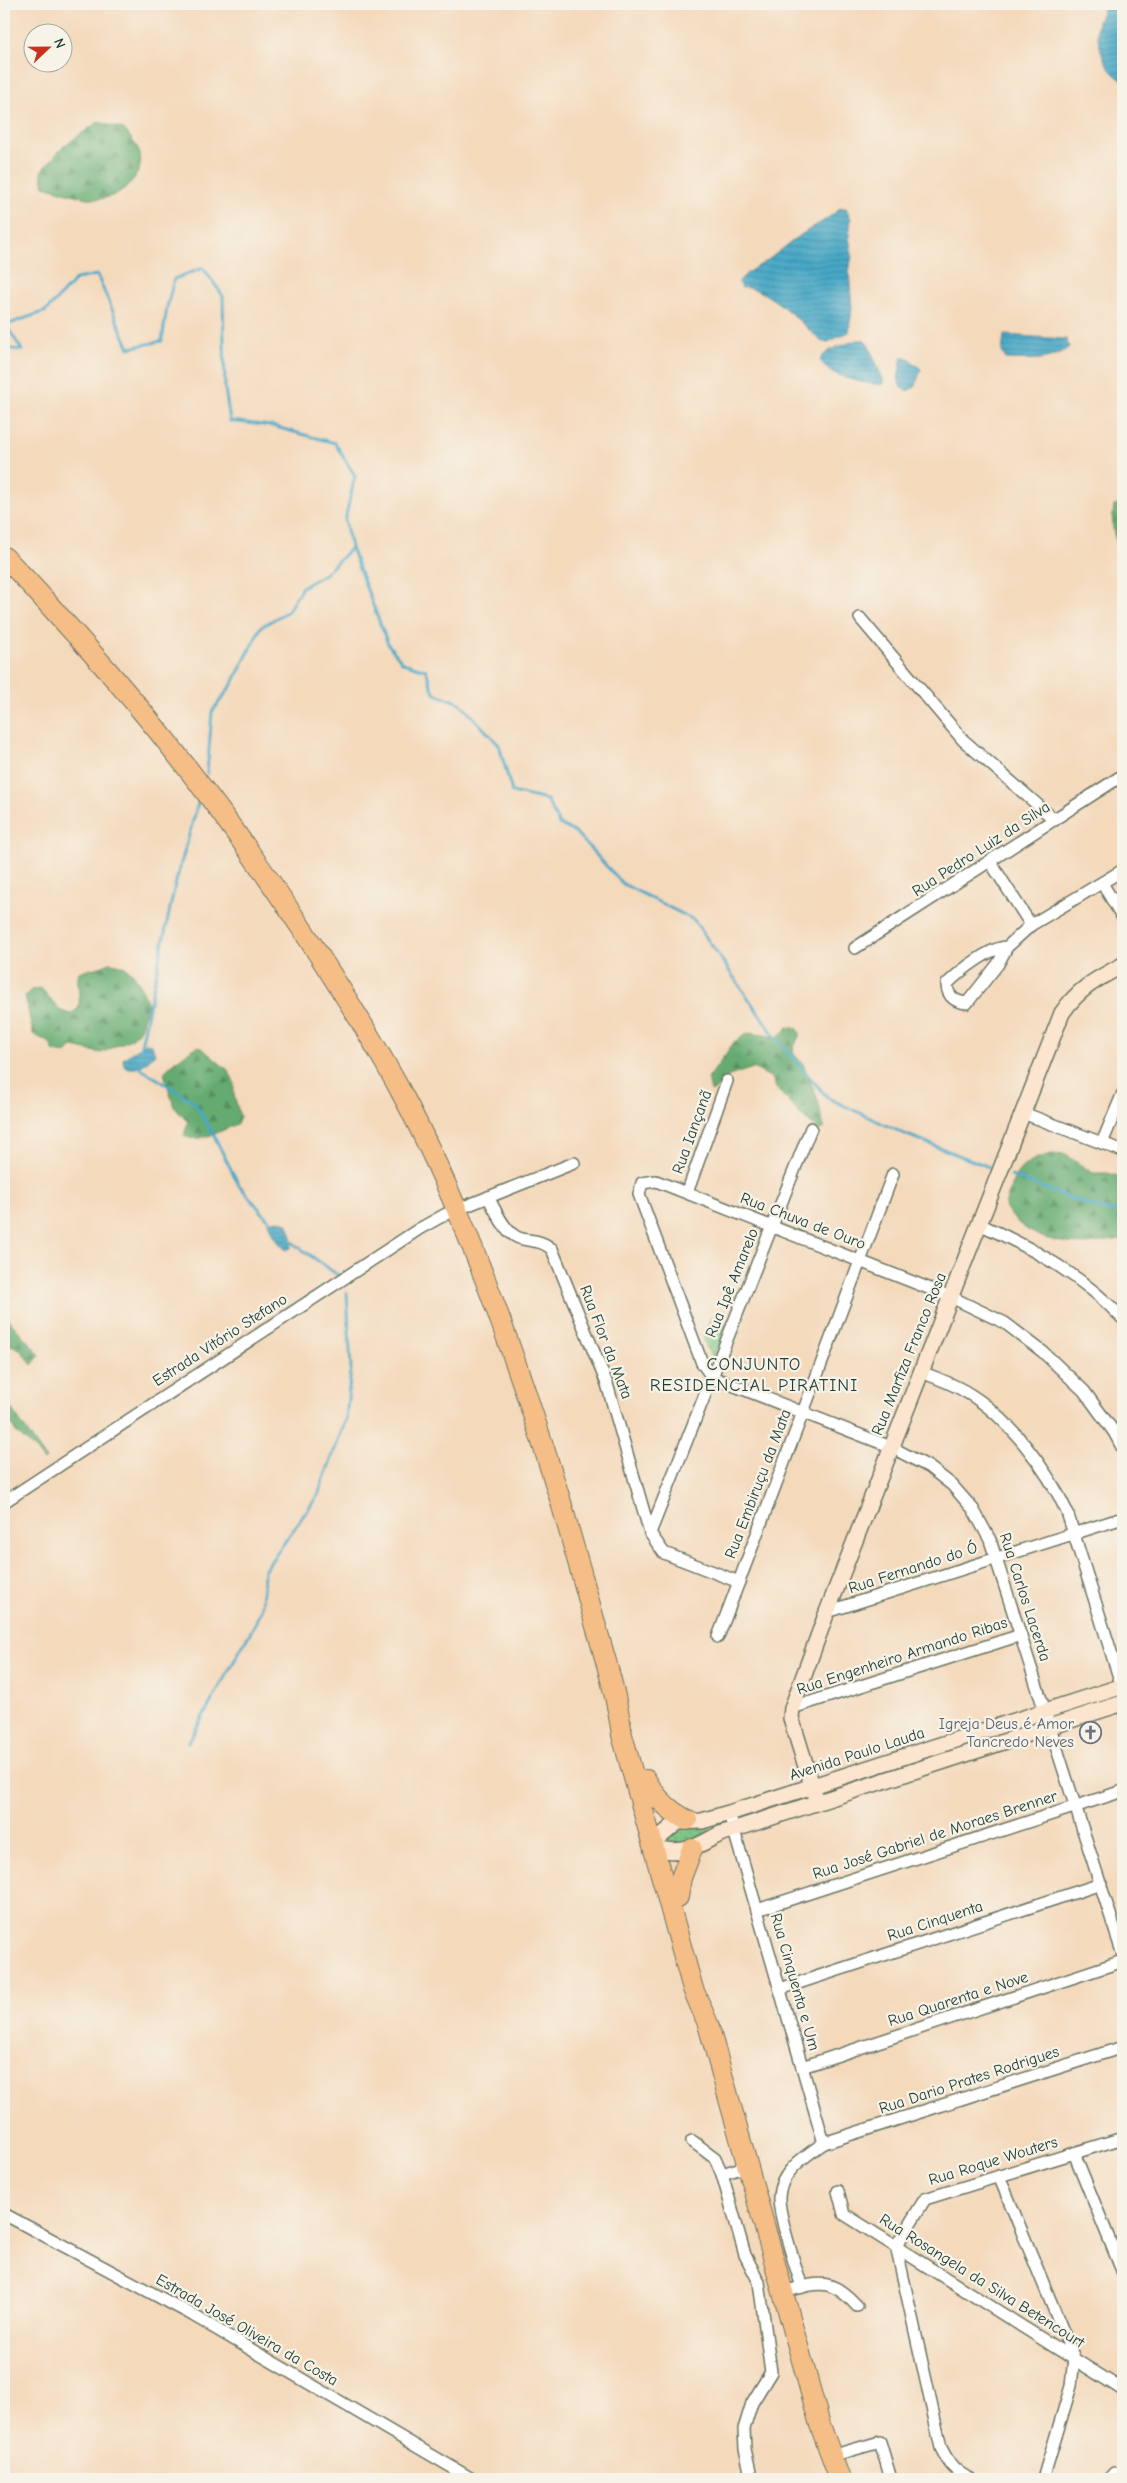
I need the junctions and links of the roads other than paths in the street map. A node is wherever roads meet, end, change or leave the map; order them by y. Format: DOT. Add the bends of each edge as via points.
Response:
graph roads {
  1 [pos="4,557"];
  2 [pos="860,618"];
  3 [pos="1123,776"];
  4 [pos="1055,820"];
  5 [pos="991,862"];
  6 [pos="1123,870"];
  7 [pos="1102,883"];
  8 [pos="1123,918"];
  9 [pos="1031,925"];
  10 [pos="1007,947"];
  11 [pos="855,948"];
  12 [pos="1123,964"];
  13 [pos="728,1081"];
  14 [pos="1123,1093"];
  15 [pos="1023,1113"];
  16 [pos="811,1128"];
  17 [pos="1102,1143"];
  18 [pos="1123,1151"];
  19 [pos="574,1163"];
  20 [pos="893,1174"];
  21 [pos="687,1193"];
  22 [pos="488,1197"];
  23 [pos="457,1210"];
  24 [pos="979,1224"];
  25 [pos="772,1226"];
  26 [pos="860,1261"];
  27 [pos="951,1297"];
  28 [pos="1123,1319"];
  29 [pos="920,1371"];
  30 [pos="712,1377"];
  31 [pos="803,1413"];
  32 [pos="891,1447"];
  33 [pos="1123,1449"];
  34 [pos="4,1502"];
  35 [pos="1123,1518"];
  36 [pos="650,1533"];
  37 [pos="1074,1534"];
  38 [pos="996,1558"];
  39 [pos="739,1582"];
  40 [pos="827,1612"];
  41 [pos="1021,1636"];
  42 [pos="718,1637"];
  43 [pos="1123,1688"];
  44 [pos="1123,1703"];
  45 [pos="618,1704"];
  46 [pos="792,1708"];
  47 [pos="1045,1712"];
  48 [pos="1050,1726"];
  49 [pos="646,1780"];
  50 [pos="812,1787"];
  51 [pos="1123,1791"];
  52 [pos="817,1802"];
  53 [pos="1076,1806"];
  54 [pos="729,1813"];
  55 [pos="687,1820"];
  56 [pos="734,1829"];
  57 [pos="659,1844"];
  58 [pos="692,1849"];
  59 [pos="1100,1884"];
  60 [pos="678,1898"];
  61 [pos="757,1910"];
  62 [pos="1123,1955"];
  63 [pos="1123,1961"];
  64 [pos="780,1989"];
  65 [pos="708,2024"];
  66 [pos="1123,2047"];
  67 [pos="802,2067"];
  68 [pos="1123,2138"];
  69 [pos="692,2141"];
  70 [pos="824,2143"];
  71 [pos="1074,2153"];
  72 [pos="748,2166"];
  73 [pos="722,2174"];
  74 [pos="999,2176"];
  75 [pos="838,2191"];
  76 [pos="4,2214"];
  77 [pos="896,2246"];
  78 [pos="1123,2273"];
  79 [pos="758,2282"];
  80 [pos="788,2285"];
  81 [pos="856,2306"];
  82 [pos="1074,2358"];
  83 [pos="1123,2390"];
  84 [pos="820,2425"];
  85 [pos="831,2456"];
  86 [pos="750,2471"];
  87 [pos="1123,2474"];
  88 [pos="472,2479"];
  89 [pos="828,2479"];
  90 [pos="840,2479"];
  91 [pos="891,2479"];
  92 [pos="971,2479"];
  93 [pos="1043,2479"];
  94 [pos="1109,2479"];
  1 -- 23 [label="highway" via="102,664 190,768 256,859 368,1034 409,1106"];
  2 -- 4 [label="street" via="963,740"];
  3 -- 4 [label="street, Rua Pedro Luiz da Silva"];
  4 -- 5 [label="street, Rua Pedro Luiz da Silva"];
  5 -- 9 [label="street"];
  5 -- 11 [label="street, Rua Pedro Luiz da Silva"];
  6 -- 7 [label="street"];
  7 -- 8 [label="street"];
  7 -- 9 [label="street"];
  9 -- 10 [label="street"];
  10 -- 10 [label="street" via="989,952 953,978 947,984 950,996 955,1001 967,1003 998,964"];
  12 -- 15 [label="main road, Rua Marfiza Franco Rosa" via="1085,986 1066,1007"];
  13 -- 21 [label="street, Rua Iançanã"];
  14 -- 17 [label="street"];
  15 -- 17 [label="street"];
  15 -- 24 [label="main road, Rua Marfiza Franco Rosa"];
  16 -- 25 [label="street, Rua Ipê Amarelo"];
  17 -- 18 [label="street"];
  19 -- 22 [label="street"];
  20 -- 26 [label="street, Rua Embiruçu da Mata"];
  21 -- 25 [label="street, Rua Chuva de Ouro"];
  21 -- 30 [label="street, Rua Chuva de Ouro" via="656,1181 642,1183 639,1194 702,1363"];
  22 -- 23 [label="street"];
  22 -- 36 [label="street, Rua Flor da Mata" via="516,1237 545,1243 555,1255 607,1384"];
  23 -- 34 [label="street, Estrada Vitório Stefano" via="419,1229"];
  23 -- 45 [label="highway" via="542,1444"];
  24 -- 27 [label="main road, Rua Marfiza Franco Rosa"];
  24 -- 28 [label="street" via="1061,1266"];
  25 -- 26 [label="street, Rua Chuva de Ouro"];
  25 -- 30 [label="street, Rua Ipê Amarelo"];
  26 -- 27 [label="street, Rua Chuva de Ouro"];
  26 -- 31 [label="street, Rua Embiruçu da Mata"];
  27 -- 29 [label="main road, Rua Marfiza Franco Rosa"];
  27 -- 33 [label="street, Rua Chuva de Ouro" via="1005,1323 1043,1352 1084,1391"];
  29 -- 32 [label="main road, Rua Marfiza Franco Rosa"];
  29 -- 37 [label="street" via="967,1392 1002,1420 1054,1485"];
  30 -- 31 [label="street, Rua Carlos Lacerda"];
  30 -- 36 [label="street, Rua Ipê Amarelo"];
  31 -- 32 [label="street, Rua Carlos Lacerda"];
  31 -- 39 [label="street, Rua Embiruçu da Mata"];
  32 -- 38 [label="street, Rua Carlos Lacerda" via="929,1467 952,1485 983,1523"];
  32 -- 40 [label="main road, Rua Marfiza Franco Rosa"];
  35 -- 37 [label="street, Rua Fernando do Ó"];
  36 -- 39 [label="street, Rua Flor da Mata" via="664,1553"];
  37 -- 38 [label="street, Rua Fernando do Ó"];
  37 -- 43 [label="street"];
  38 -- 40 [label="street, Rua Fernando do Ó"];
  38 -- 41 [label="street, Rua Carlos Lacerda"];
  39 -- 42 [label="street, Rua Embiruçu da Mata"];
  40 -- 46 [label="main road, Rua Marfiza Franco Rosa"];
  41 -- 46 [label="street, Rua Engenheiro Armando Ribas"];
  41 -- 47 [label="street, Rua Carlos Lacerda"];
  43 -- 47 [label="main road, Avenida Paulo Lauda"];
  44 -- 48 [label="main road, Avenida Paulo Lauda"];
  45 -- 49 [label="highway" via="632,1732"];
  45 -- 57 [label="highway" via="622,1736"];
  46 -- 50 [label="main road, Rua Marfiza Franco Rosa" via="793,1728"];
  47 -- 48 [label="street, Rua Carlos Lacerda"];
  47 -- 50 [label="main road, Avenida Paulo Lauda"];
  48 -- 52 [label="main road, Avenida Paulo Lauda"];
  48 -- 53 [label="street"];
  49 -- 55 [label="highway" via="666,1808"];
  49 -- 57 [label="highway"];
  50 -- 52 [label="main road, Rua Marfiza Franco Rosa"];
  50 -- 54 [label="main road, Avenida Paulo Lauda"];
  51 -- 53 [label="street, Rua José Gabriel de Moraes Brenner"];
  52 -- 56 [label="main road, Avenida Paulo Lauda"];
  53 -- 59 [label="street"];
  53 -- 61 [label="street, Rua José Gabriel de Moraes Brenner"];
  54 -- 55 [label="main road, Avenida Paulo Lauda" via="702,1821"];
  54 -- 56 [label="street, Rua Cinquenta e Um"];
  55 -- 57 [label="main road, Avenida Paulo Lauda" via="671,1826"];
  56 -- 58 [label="main road, Avenida Paulo Lauda"];
  56 -- 61 [label="street, Rua Cinquenta e Um"];
  57 -- 58 [label="main road, Avenida Paulo Lauda" via="677,1852"];
  57 -- 60 [label="highway"];
  57 -- 65 [label="highway" via="693,1989"];
  58 -- 60 [label="highway" via="680,1878"];
  59 -- 62 [label="street"];
  59 -- 64 [label="street, Rua Cinquenta"];
  60 -- 65 [label="highway" via="703,1987"];
  61 -- 64 [label="street, Rua Cinquenta e Um"];
  63 -- 67 [label="street, Rua Quarenta e Nove"];
  64 -- 67 [label="street, Rua Cinquenta e Um"];
  65 -- 72 [label="highway"];
  66 -- 70 [label="street, Rua Dario Prates Rodrigues"];
  67 -- 70 [label="street, Rua Cinquenta e Um"];
  68 -- 71 [label="street, Rua Roque Wouters"];
  69 -- 73 [label="street" via="716,2158"];
  70 -- 80 [label="street, Rua Dario Prates Rodrigues" via="787,2174 779,2197"];
  71 -- 74 [label="street, Rua Roque Wouters"];
  71 -- 78 [label="street"];
  72 -- 73 [label="street"];
  72 -- 80 [label="highway"];
  73 -- 79 [label="street" via="745,2255"];
  74 -- 77 [label="street, Rua Roque Wouters" via="925,2199"];
  74 -- 82 [label="street"];
  75 -- 77 [label="street, Rua Rosangela da Silva Betencourt" via="844,2214"];
  76 -- 88 [label="street, Estrada José Oliveira da Costa" via="189,2313"];
  77 -- 82 [label="street, Rua Rosangela da Silva Betencourt"];
  77 -- 92 [label="street" via="941,2448 949,2464"];
  79 -- 80 [label="street"];
  79 -- 86 [label="street" via="771,2372 752,2403 744,2429"];
  80 -- 81 [label="street" via="833,2286 842,2289"];
  80 -- 84 [label="highway"];
  82 -- 83 [label="street, Rua Rosangela da Silva Betencourt"];
  82 -- 93 [label="street" via="1071,2386"];
  84 -- 85 [label="highway"];
  84 -- 89 [label="highway" via="821,2449"];
  85 -- 90 [label="highway"];
  85 -- 91 [label="street" via="880,2442"];
  87 -- 94 [label="street" via="1114,2473"];
}
